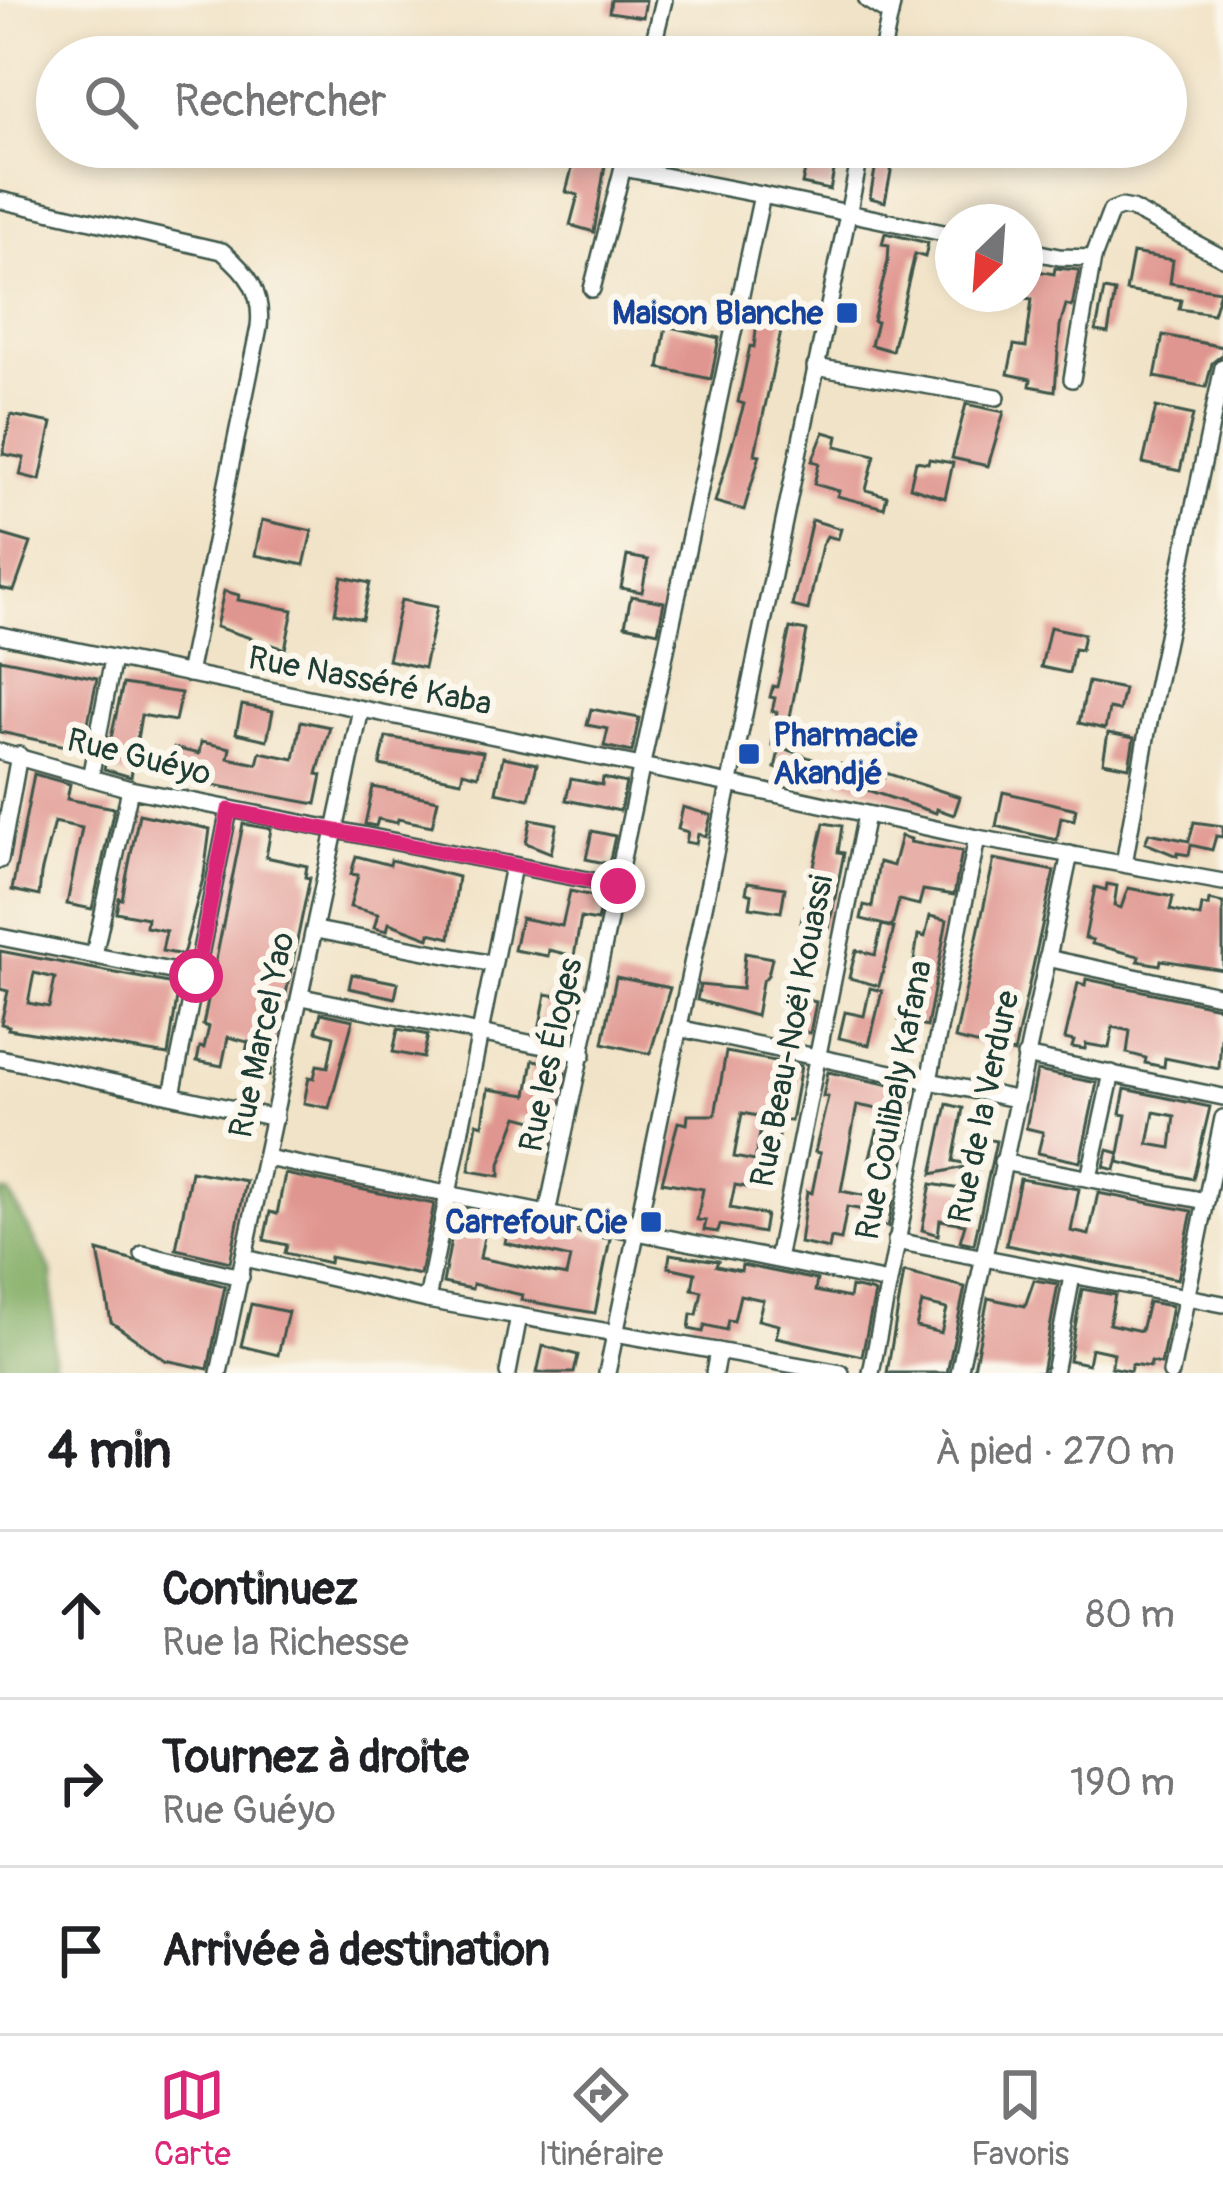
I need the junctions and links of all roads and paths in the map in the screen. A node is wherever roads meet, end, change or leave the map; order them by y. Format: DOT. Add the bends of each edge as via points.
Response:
graph roads {
  1 [pos="664,0"];
  2 [pos="867,0"];
  3 [pos="891,7"];
  4 [pos="655,36"];
  5 [pos="622,168"];
  6 [pos="857,168"];
  7 [pos="762,195"];
  8 [pos="0,200"];
  9 [pos="848,212"];
  10 [pos="935,231"];
  11 [pos="1043,254"];
  12 [pos="1093,258"];
  13 [pos="1223,258"];
  14 [pos="592,289"];
  15 [pos="815,367"];
  16 [pos="1223,367"];
  17 [pos="1072,379"];
  18 [pos="997,397"];
  19 [pos="0,635"];
  20 [pos="112,658"];
  21 [pos="188,674"];
  22 [pos="361,710"];
  23 [pos="0,752"];
  24 [pos="19,755"];
  25 [pos="644,767"];
  26 [pos="90,778"];
  27 [pos="729,784"];
  28 [pos="130,789"];
  29 [pos="229,810"];
  30 [pos="866,815"];
  31 [pos="338,831"];
  32 [pos="976,838"];
  33 [pos="1070,854"];
  34 [pos="0,860"];
  35 [pos="1124,864"];
  36 [pos="513,866"];
  37 [pos="1223,882"];
  38 [pos="618,886"];
  39 [pos="316,930"];
  40 [pos="0,937"];
  41 [pos="94,955"];
  42 [pos="1047,958"];
  43 [pos="493,964"];
  44 [pos="196,976"];
  45 [pos="1223,996"];
  46 [pos="302,997"];
  47 [pos="678,1028"];
  48 [pos="479,1033"];
  49 [pos="583,1054"];
  50 [pos="1025,1056"];
  51 [pos="818,1057"];
  52 [pos="0,1058"];
  53 [pos="1112,1073"];
  54 [pos="930,1079"];
  55 [pos="172,1095"];
  56 [pos="1223,1097"];
  57 [pos="1015,1099"];
  58 [pos="275,1118"];
  59 [pos="1223,1118"];
  60 [pos="266,1158"];
  61 [pos="1002,1162"];
  62 [pos="1089,1178"];
  63 [pos="448,1195"];
  64 [pos="1206,1201"];
  65 [pos="547,1214"];
  66 [pos="635,1232"];
  67 [pos="896,1240"];
  68 [pos="143,1253"];
  69 [pos="982,1257"];
  70 [pos="245,1258"];
  71 [pos="777,1258"];
  72 [pos="1072,1276"];
  73 [pos="241,1277"];
  74 [pos="888,1282"];
  75 [pos="1186,1299"];
  76 [pos="427,1300"];
  77 [pos="1223,1304"];
  78 [pos="519,1316"];
  79 [pos="615,1334"];
  80 [pos="718,1351"];
  81 [pos="219,1373"];
  82 [pos="508,1373"];
  83 [pos="607,1373"];
  84 [pos="714,1373"];
  85 [pos="841,1373"];
  86 [pos="871,1373"];
  87 [pos="959,1373"];
  88 [pos="1054,1373"];
  89 [pos="1172,1373"];
  1 -- 4 [label="street"];
  2 -- 3 [label="street"];
  5 -- 7 [label="street"];
  5 -- 14 [label="street"];
  6 -- 9 [label="street"];
  7 -- 9 [label="street"];
  7 -- 25 [label="street, Rue les Éloges"];
  8 -- 21 [label="street" via="221,251 258,294 259,327"];
  9 -- 10 [label="street"];
  9 -- 15 [label="street"];
  11 -- 12 [label="street"];
  12 -- 13 [label="street" via="1120,207"];
  12 -- 17 [label="street"];
  15 -- 18 [label="street"];
  15 -- 27 [label="street"];
  16 -- 35 [label="street"];
  19 -- 20 [label="street, Rue Nasséré Kaba"];
  20 -- 21 [label="street, Rue Nasséré Kaba"];
  20 -- 26 [label="street"];
  21 -- 22 [label="street, Rue Nasséré Kaba"];
  22 -- 25 [label="street, Rue Nasséré Kaba"];
  22 -- 31 [label="street, Rue Marcel Yao"];
  23 -- 24 [label="street, Rue Guéyo"];
  24 -- 26 [label="street, Rue Guéyo"];
  24 -- 34 [label="street"];
  25 -- 27 [label="street, Rue Nasséré Kaba"];
  25 -- 38 [label="street, Rue les Éloges"];
  26 -- 28 [label="street, Rue Guéyo"];
  27 -- 30 [label="street, Rue Nasséré Kaba"];
  27 -- 47 [label="street"];
  28 -- 29 [label="street, Rue Guéyo"];
  28 -- 41 [label="street"];
  29 -- 31 [label="street, Rue Guéyo"];
  29 -- 44 [label="street"];
  30 -- 32 [label="street, Rue Nasséré Kaba"];
  30 -- 51 [label="street, Rue Beau-Noël Kouassi"];
  31 -- 36 [label="street, Rue Guéyo"];
  31 -- 39 [label="street, Rue Marcel Yao"];
  32 -- 33 [label="street, Rue Nasséré Kaba"];
  32 -- 54 [label="street, Rue Coulibaly Kafana"];
  33 -- 35 [label="street, Rue Nasséré Kaba"];
  33 -- 42 [label="street, Rue de la Verdure"];
  35 -- 37 [label="street, Rue Nasséré Kaba"];
  36 -- 38 [label="street, Rue Guéyo"];
  36 -- 43 [label="street"];
  38 -- 49 [label="street, Rue les Éloges"];
  39 -- 43 [label="street"];
  39 -- 46 [label="street, Rue Marcel Yao"];
  40 -- 41 [label="street"];
  41 -- 44 [label="street"];
  42 -- 45 [label="street"];
  42 -- 50 [label="street, Rue de la Verdure"];
  43 -- 48 [label="street"];
  44 -- 55 [label="street"];
  46 -- 48 [label="street"];
  46 -- 58 [label="street, Rue Marcel Yao"];
  47 -- 51 [label="street"];
  47 -- 66 [label="street"];
  48 -- 49 [label="street"];
  48 -- 63 [label="street"];
  49 -- 65 [label="street, Rue les Éloges"];
  50 -- 53 [label="street"];
  50 -- 57 [label="street, Rue de la Verdure"];
  51 -- 54 [label="street"];
  51 -- 71 [label="street, Rue Beau-Noël Kouassi"];
  52 -- 55 [label="street"];
  53 -- 56 [label="street"];
  53 -- 62 [label="street"];
  54 -- 57 [label="street"];
  54 -- 67 [label="street, Rue Coulibaly Kafana"];
  55 -- 58 [label="street"];
  57 -- 61 [label="street, Rue de la Verdure"];
  58 -- 60 [label="street, Rue Marcel Yao"];
  59 -- 64 [label="street"];
  60 -- 63 [label="street"];
  60 -- 70 [label="street, Rue Marcel Yao"];
  61 -- 62 [label="street"];
  61 -- 69 [label="street, Rue de la Verdure"];
  62 -- 64 [label="street"];
  63 -- 65 [label="street"];
  63 -- 76 [label="street"];
  64 -- 75 [label="street"];
  65 -- 66 [label="street"];
  66 -- 71 [label="street"];
  66 -- 79 [label="street"];
  67 -- 69 [label="street"];
  67 -- 74 [label="street, Rue Coulibaly Kafana"];
  68 -- 73 [label="street"];
  69 -- 72 [label="street"];
  69 -- 87 [label="street, Rue de la Verdure"];
  70 -- 73 [label="street, Rue Marcel Yao"];
  70 -- 76 [label="street"];
  71 -- 74 [label="street"];
  72 -- 75 [label="street"];
  72 -- 88 [label="street"];
  73 -- 81 [label="street, Rue Marcel Yao"];
  74 -- 86 [label="street, Rue Coulibaly Kafana"];
  75 -- 77 [label="street"];
  75 -- 89 [label="street"];
  76 -- 78 [label="street"];
  78 -- 79 [label="street"];
  78 -- 82 [label="street"];
  79 -- 80 [label="street"];
  79 -- 83 [label="street"];
  80 -- 84 [label="street"];
  80 -- 85 [label="street"];
}
